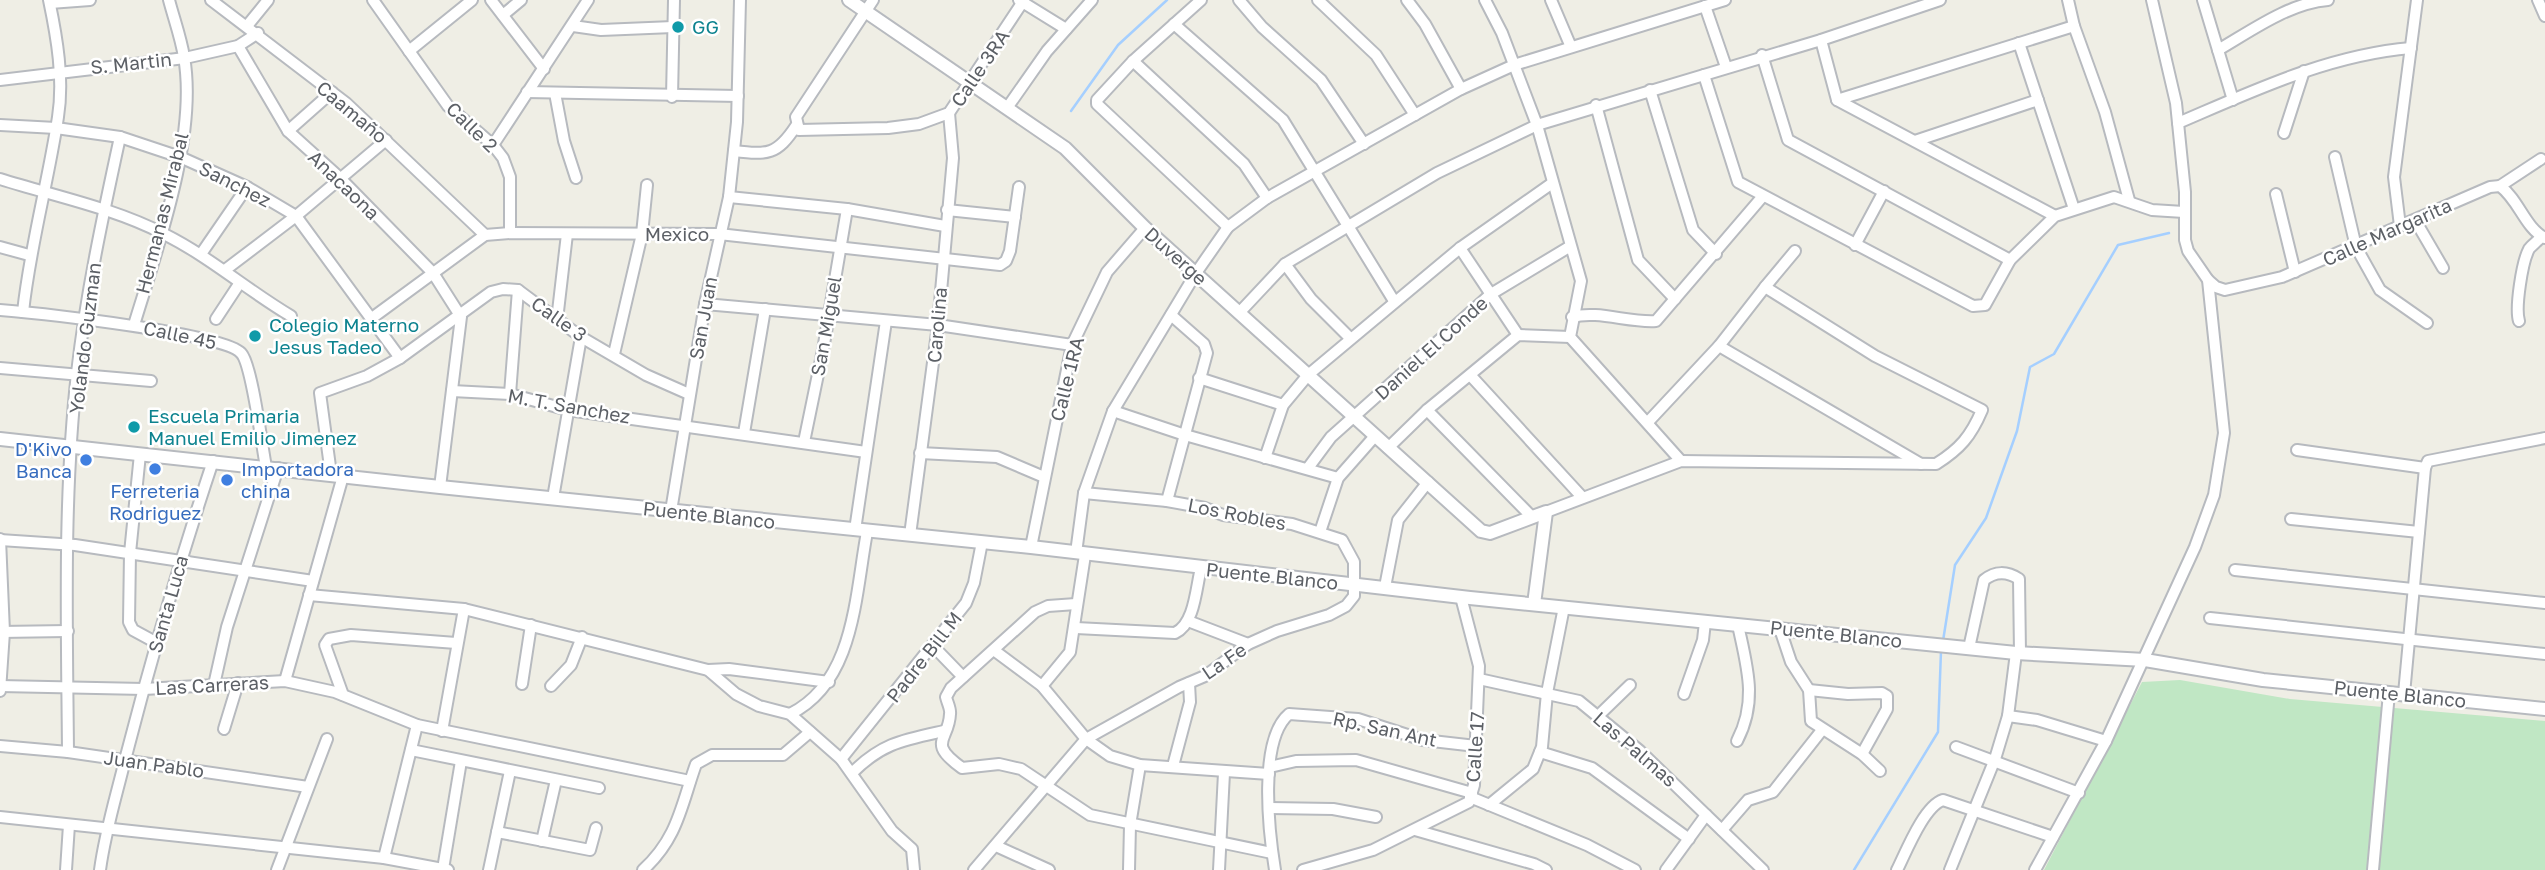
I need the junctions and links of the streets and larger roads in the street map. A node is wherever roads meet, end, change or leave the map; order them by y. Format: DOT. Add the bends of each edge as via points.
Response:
graph roads {
  1 [pos="90,0"];
  2 [pos="169,0"];
  3 [pos="211,0"];
  4 [pos="268,0"];
  5 [pos="373,0"];
  6 [pos="472,0"];
  7 [pos="491,0"];
  8 [pos="521,0"];
  9 [pos="674,0"];
  10 [pos="740,0"];
  11 [pos="849,0"];
  12 [pos="1092,0"];
  13 [pos="1201,0"];
  14 [pos="1239,0"];
  15 [pos="1318,0"];
  16 [pos="1407,0"];
  17 [pos="1485,0"];
  18 [pos="1551,0"];
  19 [pos="1725,0"];
  20 [pos="1894,0"];
  21 [pos="1940,0"];
  22 [pos="2068,0"];
  23 [pos="2152,0"];
  24 [pos="2203,0"];
  25 [pos="2328,0"];
  26 [pos="2417,0"];
  27 [pos="2538,0"];
  28 [pos="1022,1"];
  29 [pos="50,2"];
  30 [pos="582,3"];
  31 [pos="869,6"];
  32 [pos="1705,6"];
  33 [pos="1897,12"];
  34 [pos="503,15"];
  35 [pos="2545,16"];
  36 [pos="1174,23"];
  37 [pos="247,26"];
  38 [pos="573,26"];
  39 [pos="2074,26"];
  40 [pos="673,27"];
  41 [pos="1066,29"];
  42 [pos="258,33"];
  43 [pos="1821,40"];
  44 [pos="2019,43"];
  45 [pos="237,46"];
  46 [pos="1571,47"];
  47 [pos="2411,48"];
  48 [pos="2218,50"];
  49 [pos="409,51"];
  50 [pos="1762,55"];
  51 [pos="185,58"];
  52 [pos="1133,61"];
  53 [pos="1514,65"];
  54 [pos="1726,67"];
  55 [pos="544,69"];
  56 [pos="60,71"];
  57 [pos="2304,71"];
  58 [pos="1704,75"];
  59 [pos="0,80"];
  60 [pos="969,85"];
  61 [pos="1461,89"];
  62 [pos="1650,90"];
  63 [pos="332,92"];
  64 [pos="527,92"];
  65 [pos="555,93"];
  66 [pos="738,96"];
  67 [pos="671,97"];
  68 [pos="1837,100"];
  69 [pos="2038,100"];
  70 [pos="2233,100"];
  71 [pos="1596,105"];
  72 [pos="1007,108"];
  73 [pos="949,113"];
  74 [pos="1415,115"];
  75 [pos="2178,123"];
  76 [pos="0,125"];
  77 [pos="1537,125"];
  78 [pos="56,128"];
  79 [pos="798,128"];
  80 [pos="288,131"];
  81 [pos="2284,133"];
  82 [pos="120,137"];
  83 [pos="386,140"];
  84 [pos="1915,142"];
  85 [pos="1364,144"];
  86 [pos="493,145"];
  87 [pos="734,151"];
  88 [pos="180,157"];
  89 [pos="2335,157"];
  90 [pos="2541,159"];
  91 [pos="1314,173"];
  92 [pos="340,178"];
  93 [pos="576,178"];
  94 [pos="0,179"];
  95 [pos="1551,184"];
  96 [pos="647,185"];
  97 [pos="2500,186"];
  98 [pos="247,187"];
  99 [pos="1020,187"];
  100 [pos="1884,191"];
  101 [pos="42,192"];
  102 [pos="2276,194"];
  103 [pos="729,197"];
  104 [pos="1763,197"];
  105 [pos="1266,198"];
  106 [pos="2129,200"];
  107 [pos="847,209"];
  108 [pos="2074,209"];
  109 [pos="947,210"];
  110 [pos="104,211"];
  111 [pos="2184,212"];
  112 [pos="296,216"];
  113 [pos="2054,216"];
  114 [pos="1015,217"];
  115 [pos="2415,220"];
  116 [pos="945,226"];
  117 [pos="2400,226"];
  118 [pos="1228,227"];
  119 [pos="1145,228"];
  120 [pos="1348,228"];
  121 [pos="162,232"];
  122 [pos="510,233"];
  123 [pos="567,234"];
  124 [pos="642,234"];
  125 [pos="719,234"];
  126 [pos="485,235"];
  127 [pos="2543,238"];
  128 [pos="1856,245"];
  129 [pos="0,247"];
  130 [pos="1569,247"];
  131 [pos="2356,247"];
  132 [pos="841,248"];
  133 [pos="1460,248"];
  134 [pos="1795,251"];
  135 [pos="201,254"];
  136 [pos="1716,254"];
  137 [pos="29,255"];
  138 [pos="942,260"];
  139 [pos="2010,260"];
  140 [pos="1285,264"];
  141 [pos="2443,268"];
  142 [pos="225,270"];
  143 [pos="2295,272"];
  144 [pos="1196,273"];
  145 [pos="433,274"];
  146 [pos="2208,280"];
  147 [pos="239,284"];
  148 [pos="1765,287"];
  149 [pos="518,290"];
  150 [pos="1492,294"];
  151 [pos="1675,299"];
  152 [pos="1394,301"];
  153 [pos="705,304"];
  154 [pos="765,309"];
  155 [pos="0,310"];
  156 [pos="23,312"];
  157 [pos="1239,313"];
  158 [pos="1171,315"];
  159 [pos="291,316"];
  160 [pos="828,316"];
  161 [pos="460,317"];
  162 [pos="1572,317"];
  163 [pos="372,318"];
  164 [pos="84,319"];
  165 [pos="216,319"];
  166 [pos="557,320"];
  167 [pos="886,321"];
  168 [pos="2519,321"];
  169 [pos="2427,323"];
  170 [pos="134,325"];
  171 [pos="938,325"];
  172 [pos="1518,335"];
  173 [pos="581,337"];
  174 [pos="1570,337"];
  175 [pos="1350,338"];
  176 [pos="1072,345"];
  177 [pos="1719,346"];
  178 [pos="614,355"];
  179 [pos="400,358"];
  180 [pos="0,368"];
  181 [pos="1308,375"];
  182 [pos="77,376"];
  183 [pos="1471,376"];
  184 [pos="1199,378"];
  185 [pos="151,381"];
  186 [pos="452,391"];
  187 [pos="510,394"];
  188 [pos="689,394"];
  189 [pos="1283,405"];
  190 [pos="568,410"];
  191 [pos="1427,410"];
  192 [pos="1113,411"];
  193 [pos="1354,418"];
  194 [pos="1648,422"];
  195 [pos="685,425"];
  196 [pos="744,433"];
  197 [pos="1185,435"];
  198 [pos="1375,436"];
  199 [pos="2545,438"];
  200 [pos="0,439"];
  201 [pos="804,442"];
  202 [pos="73,447"];
  203 [pos="1388,448"];
  204 [pos="2297,450"];
  205 [pos="866,452"];
  206 [pos="920,453"];
  207 [pos="140,454"];
  208 [pos="1265,458"];
  209 [pos="213,461"];
  210 [pos="1681,461"];
  211 [pos="1924,466"];
  212 [pos="272,468"];
  213 [pos="1308,468"];
  214 [pos="2425,468"];
  215 [pos="337,475"];
  216 [pos="1044,477"];
  217 [pos="1338,478"];
  218 [pos="1427,482"];
  219 [pos="440,487"];
  220 [pos="1084,493"];
  221 [pos="1582,497"];
  222 [pos="553,498"];
  223 [pos="1167,501"];
  224 [pos="671,512"];
  225 [pos="1546,512"];
  226 [pos="1532,517"];
  227 [pos="2291,519"];
  228 [pos="861,531"];
  229 [pos="1320,532"];
  230 [pos="2419,532"];
  231 [pos="910,536"];
  232 [pos="0,540"];
  233 [pos="982,542"];
  234 [pos="67,544"];
  235 [pos="1031,547"];
  236 [pos="130,553"];
  237 [pos="1080,554"];
  238 [pos="180,560"];
  239 [pos="1201,568"];
  240 [pos="2235,570"];
  241 [pos="247,571"];
  242 [pos="313,581"];
  243 [pos="1355,584"];
  244 [pos="1385,587"];
  245 [pos="2414,590"];
  246 [pos="309,595"];
  247 [pos="1461,597"];
  248 [pos="2545,603"];
  249 [pos="1076,604"];
  250 [pos="1534,604"];
  251 [pos="1564,607"];
  252 [pos="464,609"];
  253 [pos="2210,618"];
  254 [pos="1188,621"];
  255 [pos="1705,622"];
  256 [pos="531,625"];
  257 [pos="1738,625"];
  258 [pos="1076,628"];
  259 [pos="1780,629"];
  260 [pos="68,631"];
  261 [pos="2,632"];
  262 [pos="582,637"];
  263 [pos="2409,639"];
  264 [pos="157,643"];
  265 [pos="456,643"];
  266 [pos="1248,644"];
  267 [pos="934,647"];
  268 [pos="1969,648"];
  269 [pos="995,651"];
  270 [pos="2018,653"];
  271 [pos="2545,654"];
  272 [pos="2145,660"];
  273 [pos="708,670"];
  274 [pos="963,677"];
  275 [pos="1479,679"];
  276 [pos="285,681"];
  277 [pos="829,682"];
  278 [pos="238,683"];
  279 [pos="1189,683"];
  280 [pos="522,684"];
  281 [pos="214,685"];
  282 [pos="1630,685"];
  283 [pos="68,686"];
  284 [pos="551,686"];
  285 [pos="1042,686"];
  286 [pos="0,688"];
  287 [pos="144,688"];
  288 [pos="1809,690"];
  289 [pos="1547,693"];
  290 [pos="2389,693"];
  291 [pos="1684,694"];
  292 [pos="2404,694"];
  293 [pos="344,695"];
  294 [pos="2545,709"];
  295 [pos="790,714"];
  296 [pos="1598,716"];
  297 [pos="2008,716"];
  298 [pos="417,725"];
  299 [pos="224,729"];
  300 [pos="1822,730"];
  301 [pos="442,731"];
  302 [pos="944,731"];
  303 [pos="810,732"];
  304 [pos="327,739"];
  305 [pos="1086,739"];
  306 [pos="1737,741"];
  307 [pos="2106,741"];
  308 [pos="0,746"];
  309 [pos="1476,746"];
  310 [pos="1956,747"];
  311 [pos="411,750"];
  312 [pos="68,752"];
  313 [pos="1539,752"];
  314 [pos="1862,754"];
  315 [pos="841,759"];
  316 [pos="1995,759"];
  317 [pos="125,760"];
  318 [pos="461,761"];
  319 [pos="1140,765"];
  320 [pos="1173,766"];
  321 [pos="510,771"];
  322 [pos="1269,771"];
  323 [pos="1880,771"];
  324 [pos="1224,772"];
  325 [pos="852,773"];
  326 [pos="556,780"];
  327 [pos="690,781"];
  328 [pos="308,787"];
  329 [pos="1046,787"];
  330 [pos="599,788"];
  331 [pos="2079,793"];
  332 [pos="1471,795"];
  333 [pos="1489,805"];
  334 [pos="1270,808"];
  335 [pos="1975,813"];
  336 [pos="1706,815"];
  337 [pos="0,817"];
  338 [pos="1376,817"];
  339 [pos="69,825"];
  340 [pos="1130,825"];
  341 [pos="596,828"];
  342 [pos="106,829"];
  343 [pos="1415,830"];
  344 [pos="1722,830"];
  345 [pos="497,832"];
  346 [pos="2053,837"];
  347 [pos="1689,839"];
  348 [pos="542,841"];
  349 [pos="1220,843"];
  350 [pos="996,846"];
  351 [pos="285,850"];
  352 [pos="1272,853"];
  353 [pos="384,858"];
  354 [pos="1318,868"];
  355 [pos="445,869"];
  356 [pos="66,870"];
  357 [pos="100,870"];
  358 [pos="277,870"];
  359 [pos="489,870"];
  360 [pos="643,870"];
  361 [pos="914,870"];
  362 [pos="974,870"];
  363 [pos="1049,870"];
  364 [pos="1129,870"];
  365 [pos="1219,870"];
  366 [pos="1275,870"];
  367 [pos="1303,870"];
  368 [pos="1546,870"];
  369 [pos="1635,870"];
  370 [pos="1666,870"];
  371 [pos="1763,870"];
  372 [pos="1897,870"];
  373 [pos="1950,870"];
  374 [pos="2035,870"];
  375 [pos="2373,870"];
  1 -- 29 [label="street"];
  2 -- 51 [label="street, Hermanas Mirabal"];
  3 -- 37 [label="street, Caamaño"];
  4 -- 37 [label="street"];
  5 -- 49 [label="street, Calle 2"];
  6 -- 49 [label="street"];
  7 -- 34 [label="street"];
  8 -- 34 [label="street"];
  9 -- 40 [label="street"];
  10 -- 66 [label="street, San Juan"];
  11 -- 31 [label="street, Duverge"];
  12 -- 41 [label="street"];
  13 -- 36 [label="street"];
  14 -- 85 [label="street" via="1321,80"];
  15 -- 74 [label="street" via="1376,55"];
  16 -- 61 [label="street"];
  17 -- 53 [label="street"];
  18 -- 46 [label="street"];
  19 -- 32 [label="street"];
  20 -- 33 [label="street"];
  21 -- 33 [label="street"];
  22 -- 39 [label="street"];
  23 -- 75 [label="street"];
  24 -- 48 [label="street"];
  25 -- 48 [label="street" via="2273,19"];
  26 -- 47 [label="street"];
  27 -- 35 [label="street"];
  28 -- 41 [label="street"];
  28 -- 60 [label="street, Calle 3RA"];
  29 -- 56 [label="street"];
  30 -- 38 [label="street"];
  31 -- 60 [label="street, Duverge"];
  31 -- 79 [label="street" via="796,117"];
  32 -- 46 [label="street"];
  32 -- 54 [label="street"];
  33 -- 43 [label="street"];
  34 -- 55 [label="street"];
  36 -- 52 [label="street"];
  36 -- 91 [label="street" via="1283,120"];
  37 -- 42 [label="street, Caamaño"];
  38 -- 40 [label="street" via="601,30"];
  38 -- 55 [label="street"];
  39 -- 44 [label="street"];
  39 -- 106 [label="street" via="2105,112"];
  40 -- 67 [label="street"];
  41 -- 72 [label="street"];
  42 -- 45 [label="street, S. Martin"];
  42 -- 63 [label="street, Caamaño"];
  43 -- 50 [label="street"];
  43 -- 68 [label="street"];
  44 -- 68 [label="street"];
  44 -- 69 [label="street"];
  45 -- 51 [label="street, S. Martin"];
  45 -- 80 [label="street, Anacaona"];
  46 -- 53 [label="street"];
  47 -- 57 [label="street" via="2384,50"];
  47 -- 117 [label="street" via="2394,177"];
  48 -- 70 [label="street"];
  49 -- 86 [label="street, Calle 2" via="448,106"];
  50 -- 54 [label="street"];
  50 -- 100 [label="street" via="1788,140"];
  51 -- 56 [label="street, S. Martin"];
  51 -- 88 [label="street, Hermanas Mirabal" via="187,98"];
  52 -- 105 [label="street" via="1244,164"];
  52 -- 118 [label="street" via="1097,104"];
  53 -- 61 [label="street"];
  53 -- 77 [label="street"];
  54 -- 58 [label="street"];
  55 -- 64 [label="street"];
  56 -- 59 [label="street, S. Martin"];
  56 -- 78 [label="street"];
  57 -- 70 [label="street"];
  57 -- 81 [label="street"];
  58 -- 62 [label="street"];
  58 -- 104 [label="street" via="1738,182"];
  60 -- 72 [label="street, Duverge"];
  60 -- 73 [label="street, Calle 3RA"];
  61 -- 74 [label="street"];
  62 -- 71 [label="street"];
  62 -- 136 [label="street" via="1693,230"];
  63 -- 80 [label="street"];
  63 -- 83 [label="street, Caamaño"];
  64 -- 65 [label="street"];
  64 -- 86 [label="street"];
  65 -- 67 [label="street"];
  65 -- 93 [label="street"];
  66 -- 67 [label="street"];
  66 -- 87 [label="street, San Juan"];
  68 -- 84 [label="street"];
  69 -- 84 [label="street"];
  69 -- 108 [label="street"];
  70 -- 75 [label="street"];
  71 -- 77 [label="street"];
  71 -- 151 [label="street" via="1638,260"];
  72 -- 119 [label="street, Duverge" via="1065,148"];
  73 -- 79 [label="street, Calle 3RA" via="919,124 888,128"];
  73 -- 109 [label="street, Carolina" via="953,158"];
  74 -- 85 [label="street"];
  75 -- 111 [label="street"];
  76 -- 78 [label="street, Sanchez"];
  77 -- 95 [label="street"];
  77 -- 120 [label="street" via="1437,173"];
  78 -- 82 [label="street, Sanchez"];
  78 -- 101 [label="street"];
  79 -- 87 [label="street" via="776,150"];
  80 -- 92 [label="street, Anacaona"];
  82 -- 88 [label="street, Sanchez"];
  82 -- 110 [label="street, Yolando Guzman"];
  83 -- 92 [label="street"];
  83 -- 126 [label="street, Caamaño"];
  84 -- 113 [label="street"];
  85 -- 91 [label="street"];
  86 -- 122 [label="street, Calle 2" via="510,177"];
  87 -- 103 [label="street, San Juan"];
  88 -- 98 [label="street, Sanchez"];
  88 -- 121 [label="street, Hermanas Mirabal"];
  89 -- 131 [label="street"];
  90 -- 97 [label="street, Calle Margarita"];
  91 -- 105 [label="street"];
  91 -- 120 [label="street"];
  92 -- 112 [label="street"];
  92 -- 145 [label="street, Anacaona"];
  94 -- 101 [label="street"];
  95 -- 130 [label="street"];
  95 -- 133 [label="street"];
  96 -- 124 [label="street"];
  97 -- 115 [label="street, Calle Margarita"];
  97 -- 127 [label="street"];
  98 -- 112 [label="street, Sanchez"];
  98 -- 135 [label="street"];
  99 -- 114 [label="street"];
  100 -- 128 [label="street"];
  100 -- 139 [label="street"];
  101 -- 110 [label="street"];
  101 -- 137 [label="street"];
  102 -- 143 [label="street"];
  103 -- 107 [label="street"];
  103 -- 125 [label="street, San Juan"];
  104 -- 128 [label="street"];
  104 -- 136 [label="street"];
  105 -- 118 [label="street"];
  106 -- 108 [label="street" via="2114,197"];
  106 -- 111 [label="street" via="2152,210"];
  107 -- 116 [label="street"];
  107 -- 132 [label="street, San Miguel"];
  108 -- 113 [label="street"];
  109 -- 114 [label="street"];
  109 -- 116 [label="street, Carolina"];
  110 -- 121 [label="street"];
  110 -- 164 [label="street, Yolando Guzman"];
  111 -- 146 [label="street" via="2188,251"];
  112 -- 142 [label="street"];
  112 -- 163 [label="street, Sanchez"];
  113 -- 139 [label="street"];
  114 -- 138 [label="street, Mexico" via="1006,261 1000,265"];
  115 -- 117 [label="street, Calle Margarita"];
  115 -- 141 [label="street"];
  116 -- 138 [label="street, Carolina"];
  117 -- 131 [label="street, Calle Margarita"];
  118 -- 144 [label="street"];
  119 -- 144 [label="street, Duverge"];
  119 -- 176 [label="street, Calle 1RA" via="1107,272"];
  120 -- 140 [label="street"];
  120 -- 152 [label="street"];
  121 -- 135 [label="street"];
  121 -- 170 [label="street, Hermanas Mirabal"];
  122 -- 123 [label="street, Mexico"];
  122 -- 126 [label="street, Mexico"];
  123 -- 124 [label="street, Mexico"];
  123 -- 166 [label="street"];
  124 -- 125 [label="street, Mexico"];
  124 -- 178 [label="street"];
  125 -- 132 [label="street, Mexico"];
  125 -- 153 [label="street, San Juan"];
  126 -- 145 [label="street"];
  127 -- 168 [label="street" via="2529,249 2518,302"];
  128 -- 139 [label="street" via="1973,306 1985,305"];
  129 -- 137 [label="street"];
  130 -- 150 [label="street, Daniel El Conde"];
  130 -- 162 [label="street" via="1581,281"];
  131 -- 143 [label="street, Calle Margarita"];
  131 -- 169 [label="street" via="2380,290"];
  132 -- 138 [label="street, Mexico"];
  132 -- 160 [label="street, San Miguel"];
  133 -- 150 [label="street"];
  133 -- 152 [label="street"];
  134 -- 148 [label="street"];
  135 -- 142 [label="street"];
  136 -- 151 [label="street"];
  137 -- 156 [label="street"];
  138 -- 171 [label="street, Carolina"];
  140 -- 157 [label="street"];
  140 -- 175 [label="street" via="1311,299"];
  142 -- 147 [label="street"];
  143 -- 146 [label="street, Calle Margarita" via="2225,289"];
  144 -- 157 [label="street, Duverge"];
  144 -- 158 [label="street"];
  145 -- 161 [label="street, Anacaona"];
  145 -- 163 [label="street"];
  146 -- 272 [label="street" via="2222,446 2214,495"];
  147 -- 159 [label="street"];
  147 -- 165 [label="street"];
  148 -- 177 [label="street"];
  148 -- 211 [label="street" via="1875,356 1982,410 1971,435 1957,451"];
  149 -- 161 [label="street, Calle 3" via="491,292"];
  149 -- 166 [label="street, Calle 3"];
  149 -- 187 [label="street"];
  150 -- 172 [label="street"];
  150 -- 193 [label="street, Daniel El Conde"];
  151 -- 162 [label="street" via="1656,321"];
  152 -- 175 [label="street"];
  153 -- 154 [label="street"];
  153 -- 188 [label="street, San Juan"];
  154 -- 160 [label="street"];
  154 -- 196 [label="street"];
  155 -- 156 [label="street, Calle 45"];
  156 -- 164 [label="street, Calle 45"];
  157 -- 181 [label="street, Duverge"];
  158 -- 184 [label="street" via="1207,348"];
  158 -- 192 [label="street"];
  160 -- 167 [label="street"];
  160 -- 201 [label="street, San Miguel"];
  161 -- 179 [label="street, Calle 3"];
  161 -- 186 [label="street"];
  162 -- 174 [label="street"];
  163 -- 179 [label="street, Sanchez"];
  164 -- 170 [label="street, Calle 45"];
  164 -- 182 [label="street, Yolando Guzman"];
  166 -- 173 [label="street, Calle 3"];
  167 -- 171 [label="street"];
  167 -- 205 [label="street"];
  170 -- 212 [label="street, Calle 45" via="232,346 241,352"];
  171 -- 176 [label="street"];
  171 -- 206 [label="street, Carolina"];
  172 -- 174 [label="street"];
  172 -- 183 [label="street"];
  173 -- 178 [label="street, Calle 3"];
  173 -- 190 [label="street"];
  174 -- 194 [label="street"];
  175 -- 181 [label="street"];
  176 -- 216 [label="street, Calle 1RA"];
  177 -- 194 [label="street"];
  177 -- 211 [label="street"];
  178 -- 188 [label="street, Calle 3"];
  179 -- 215 [label="street, Calle 3" via="320,393"];
  180 -- 182 [label="street"];
  181 -- 189 [label="street"];
  181 -- 193 [label="street, Duverge"];
  182 -- 185 [label="street"];
  182 -- 202 [label="street, Yolando Guzman"];
  183 -- 191 [label="street"];
  183 -- 221 [label="street"];
  184 -- 189 [label="street"];
  184 -- 197 [label="street"];
  186 -- 187 [label="street, M. T. Sanchez"];
  186 -- 219 [label="street"];
  187 -- 190 [label="street, M. T. Sanchez"];
  188 -- 195 [label="street, San Juan"];
  189 -- 208 [label="street"];
  190 -- 195 [label="street, M. T. Sanchez"];
  190 -- 222 [label="street"];
  191 -- 203 [label="street"];
  191 -- 226 [label="street"];
  192 -- 197 [label="street"];
  192 -- 220 [label="street"];
  193 -- 198 [label="street, Duverge"];
  193 -- 213 [label="street, Daniel El Conde" via="1331,437"];
  194 -- 210 [label="street"];
  195 -- 196 [label="street, M. T. Sanchez"];
  195 -- 224 [label="street, San Juan"];
  196 -- 201 [label="street, M. T. Sanchez"];
  197 -- 208 [label="street"];
  197 -- 223 [label="street"];
  198 -- 203 [label="street, Duverge"];
  198 -- 217 [label="street"];
  199 -- 214 [label="street" via="2434,457"];
  200 -- 202 [label="street, Puente Blanco"];
  201 -- 205 [label="street, M. T. Sanchez"];
  202 -- 207 [label="street, Puente Blanco"];
  202 -- 234 [label="street, Yolando Guzman"];
  203 -- 218 [label="street, Duverge"];
  204 -- 214 [label="street"];
  205 -- 228 [label="street"];
  206 -- 216 [label="street" via="997,457"];
  206 -- 231 [label="street, Carolina"];
  207 -- 209 [label="street, Puente Blanco"];
  207 -- 236 [label="street"];
  208 -- 213 [label="street"];
  209 -- 212 [label="street, Puente Blanco"];
  209 -- 238 [label="street, Santa Luca"];
  210 -- 211 [label="street"];
  210 -- 221 [label="street"];
  212 -- 215 [label="street, Puente Blanco"];
  212 -- 241 [label="street"];
  213 -- 217 [label="street"];
  214 -- 230 [label="street"];
  215 -- 219 [label="street, Puente Blanco"];
  215 -- 242 [label="street"];
  216 -- 235 [label="street, Calle 1RA"];
  217 -- 229 [label="street"];
  218 -- 226 [label="street, Duverge" via="1486,533"];
  218 -- 244 [label="street" via="1398,520"];
  219 -- 222 [label="street, Puente Blanco"];
  220 -- 223 [label="street, Los Robles"];
  220 -- 237 [label="street"];
  221 -- 225 [label="street"];
  222 -- 224 [label="street, Puente Blanco"];
  223 -- 229 [label="street, Los Robles"];
  224 -- 228 [label="street, Puente Blanco"];
  225 -- 226 [label="street"];
  225 -- 250 [label="street"];
  227 -- 230 [label="street"];
  228 -- 231 [label="street, Puente Blanco"];
  228 -- 277 [label="street" via="846,639 838,669"];
  229 -- 243 [label="street, Los Robles" via="1342,540 1350,550"];
  230 -- 245 [label="street"];
  231 -- 233 [label="street, Puente Blanco"];
  232 -- 234 [label="street"];
  232 -- 261 [label="street"];
  233 -- 235 [label="street, Puente Blanco"];
  233 -- 267 [label="street, Padre Bill M" via="966,603"];
  234 -- 236 [label="street"];
  234 -- 260 [label="street, Yolando Guzman"];
  235 -- 237 [label="street, Puente Blanco"];
  236 -- 238 [label="street"];
  236 -- 264 [label="street" via="129,622"];
  237 -- 239 [label="street, Puente Blanco"];
  237 -- 249 [label="street"];
  238 -- 241 [label="street"];
  238 -- 264 [label="street, Santa Luca"];
  239 -- 243 [label="street, Puente Blanco"];
  239 -- 254 [label="street"];
  240 -- 245 [label="street"];
  241 -- 242 [label="street"];
  241 -- 281 [label="street" via="227,627"];
  242 -- 246 [label="street"];
  243 -- 244 [label="street, Puente Blanco"];
  243 -- 266 [label="street, La Fe" via="1354,596 1346,606"];
  244 -- 247 [label="street, Puente Blanco"];
  245 -- 248 [label="street"];
  245 -- 263 [label="street"];
  246 -- 252 [label="street"];
  246 -- 276 [label="street"];
  247 -- 250 [label="street, Puente Blanco"];
  247 -- 275 [label="street, Calle 17"];
  249 -- 258 [label="street"];
  249 -- 269 [label="street" via="1035,612"];
  250 -- 251 [label="street, Puente Blanco"];
  251 -- 255 [label="street, Puente Blanco"];
  251 -- 289 [label="street"];
  252 -- 256 [label="street"];
  252 -- 265 [label="street"];
  253 -- 263 [label="street"];
  254 -- 258 [label="street" via="1175,633"];
  254 -- 266 [label="street"];
  255 -- 257 [label="street, Puente Blanco"];
  255 -- 291 [label="street"];
  256 -- 262 [label="street"];
  256 -- 280 [label="street"];
  257 -- 259 [label="street, Puente Blanco"];
  257 -- 306 [label="street" via="1750,695 1748,721"];
  258 -- 285 [label="street" via="1070,652"];
  259 -- 268 [label="street, Puente Blanco"];
  259 -- 288 [label="street" via="1791,662"];
  260 -- 261 [label="street"];
  260 -- 283 [label="street, Yolando Guzman"];
  261 -- 286 [label="street"];
  262 -- 273 [label="street"];
  262 -- 284 [label="street" via="571,665"];
  263 -- 271 [label="street"];
  263 -- 292 [label="street"];
  264 -- 287 [label="street, Santa Luca"];
  265 -- 293 [label="street" via="351,635 329,639 325,645 329,661"];
  265 -- 301 [label="street"];
  266 -- 279 [label="street, La Fe"];
  267 -- 274 [label="street"];
  267 -- 315 [label="street, Padre Bill M"];
  268 -- 270 [label="street, Puente Blanco"];
  268 -- 270 [label="street" via="1984,580 1993,573 2011,574 2019,579"];
  269 -- 274 [label="street"];
  269 -- 285 [label="street"];
  270 -- 272 [label="street, Puente Blanco"];
  270 -- 297 [label="street"];
  272 -- 290 [label="street, Puente Blanco" via="2263,680"];
  272 -- 307 [label="street"];
  273 -- 277 [label="street" via="729,668"];
  273 -- 295 [label="street" via="736,694"];
  274 -- 302 [label="street" via="946,697 951,712"];
  275 -- 289 [label="street, Las Palmas"];
  275 -- 309 [label="street, Calle 17"];
  276 -- 278 [label="street, Las Carreras"];
  276 -- 293 [label="street, Las Carreras"];
  277 -- 295 [label="street" via="817,698"];
  278 -- 281 [label="street, Las Carreras"];
  278 -- 299 [label="street"];
  279 -- 305 [label="street, La Fe"];
  279 -- 320 [label="street" via="1190,702"];
  281 -- 287 [label="street, Las Carreras"];
  282 -- 296 [label="street"];
  283 -- 286 [label="street, Las Carreras"];
  283 -- 287 [label="street, Las Carreras"];
  283 -- 312 [label="street, Yolando Guzman"];
  285 -- 305 [label="street"];
  287 -- 317 [label="street, Santa Luca"];
  288 -- 300 [label="street" via="1808,716"];
  288 -- 314 [label="street" via="1887,696 1887,709"];
  289 -- 296 [label="street, Las Palmas" via="1579,701"];
  289 -- 313 [label="street"];
  290 -- 292 [label="street, Puente Blanco"];
  290 -- 375 [label="street"];
  292 -- 294 [label="street, Puente Blanco"];
  293 -- 298 [label="street, Las Carreras"];
  295 -- 303 [label="street"];
  296 -- 336 [label="street, Las Palmas"];
  297 -- 307 [label="street"];
  297 -- 316 [label="street"];
  298 -- 301 [label="street, Las Carreras"];
  298 -- 311 [label="street"];
  300 -- 314 [label="street"];
  300 -- 344 [label="street" via="1773,792 1748,800"];
  301 -- 327 [label="street, Las Carreras"];
  302 -- 325 [label="street" via="885,746"];
  302 -- 329 [label="street" via="943,748 962,768 999,764 1027,772"];
  303 -- 315 [label="street"];
  303 -- 327 [label="street" via="783,755 701,759"];
  304 -- 328 [label="street"];
  305 -- 319 [label="street" via="1110,756"];
  305 -- 329 [label="street"];
  307 -- 331 [label="street"];
  308 -- 312 [label="street, Juan Pablo"];
  309 -- 322 [label="street, Rp. San Ant" via="1423,740 1358,719 1294,712 1284,718 1272,742"];
  309 -- 332 [label="street, Calle 17"];
  310 -- 316 [label="street"];
  311 -- 318 [label="street"];
  311 -- 353 [label="street"];
  312 -- 317 [label="street, Juan Pablo"];
  313 -- 333 [label="street" via="1533,769"];
  313 -- 347 [label="street" via="1592,768"];
  314 -- 323 [label="street"];
  315 -- 325 [label="street"];
  316 -- 331 [label="street"];
  316 -- 335 [label="street"];
  317 -- 328 [label="street, Juan Pablo"];
  317 -- 342 [label="street, Santa Luca"];
  318 -- 321 [label="street"];
  318 -- 355 [label="street"];
  319 -- 320 [label="street"];
  319 -- 340 [label="street"];
  320 -- 324 [label="street"];
  321 -- 326 [label="street"];
  321 -- 345 [label="street"];
  322 -- 324 [label="street"];
  322 -- 332 [label="street" via="1296,761 1356,760"];
  322 -- 334 [label="street, Rp. San Ant"];
  324 -- 349 [label="street"];
  325 -- 361 [label="street" via="892,831 912,849"];
  326 -- 330 [label="street"];
  326 -- 348 [label="street"];
  327 -- 360 [label="street" via="665,849"];
  328 -- 351 [label="street"];
  329 -- 340 [label="street" via="1090,815"];
  329 -- 350 [label="street"];
  331 -- 346 [label="street"];
  332 -- 333 [label="street"];
  332 -- 343 [label="street, Calle 17" via="1456,811"];
  333 -- 369 [label="street"];
  334 -- 338 [label="street" via="1333,809"];
  334 -- 352 [label="street, Rp. San Ant"];
  335 -- 346 [label="street"];
  335 -- 372 [label="street" via="1951,801 1935,802"];
  335 -- 373 [label="street"];
  336 -- 344 [label="street, Las Palmas"];
  336 -- 347 [label="street"];
  337 -- 339 [label="street"];
  339 -- 342 [label="street"];
  339 -- 356 [label="street"];
  340 -- 349 [label="street"];
  340 -- 364 [label="street"];
  341 -- 348 [label="street" via="591,849"];
  342 -- 351 [label="street"];
  342 -- 357 [label="street, Santa Luca"];
  343 -- 354 [label="street, Calle 17"];
  343 -- 368 [label="street"];
  344 -- 371 [label="street, Las Palmas"];
  345 -- 348 [label="street"];
  345 -- 359 [label="street"];
  346 -- 374 [label="street"];
  347 -- 370 [label="street"];
  349 -- 352 [label="street"];
  349 -- 365 [label="street"];
  350 -- 362 [label="street"];
  350 -- 363 [label="street"];
  351 -- 353 [label="street"];
  351 -- 358 [label="street"];
  352 -- 366 [label="street, Rp. San Ant"];
  353 -- 355 [label="street"];
  354 -- 367 [label="street, Calle 17"];
}
